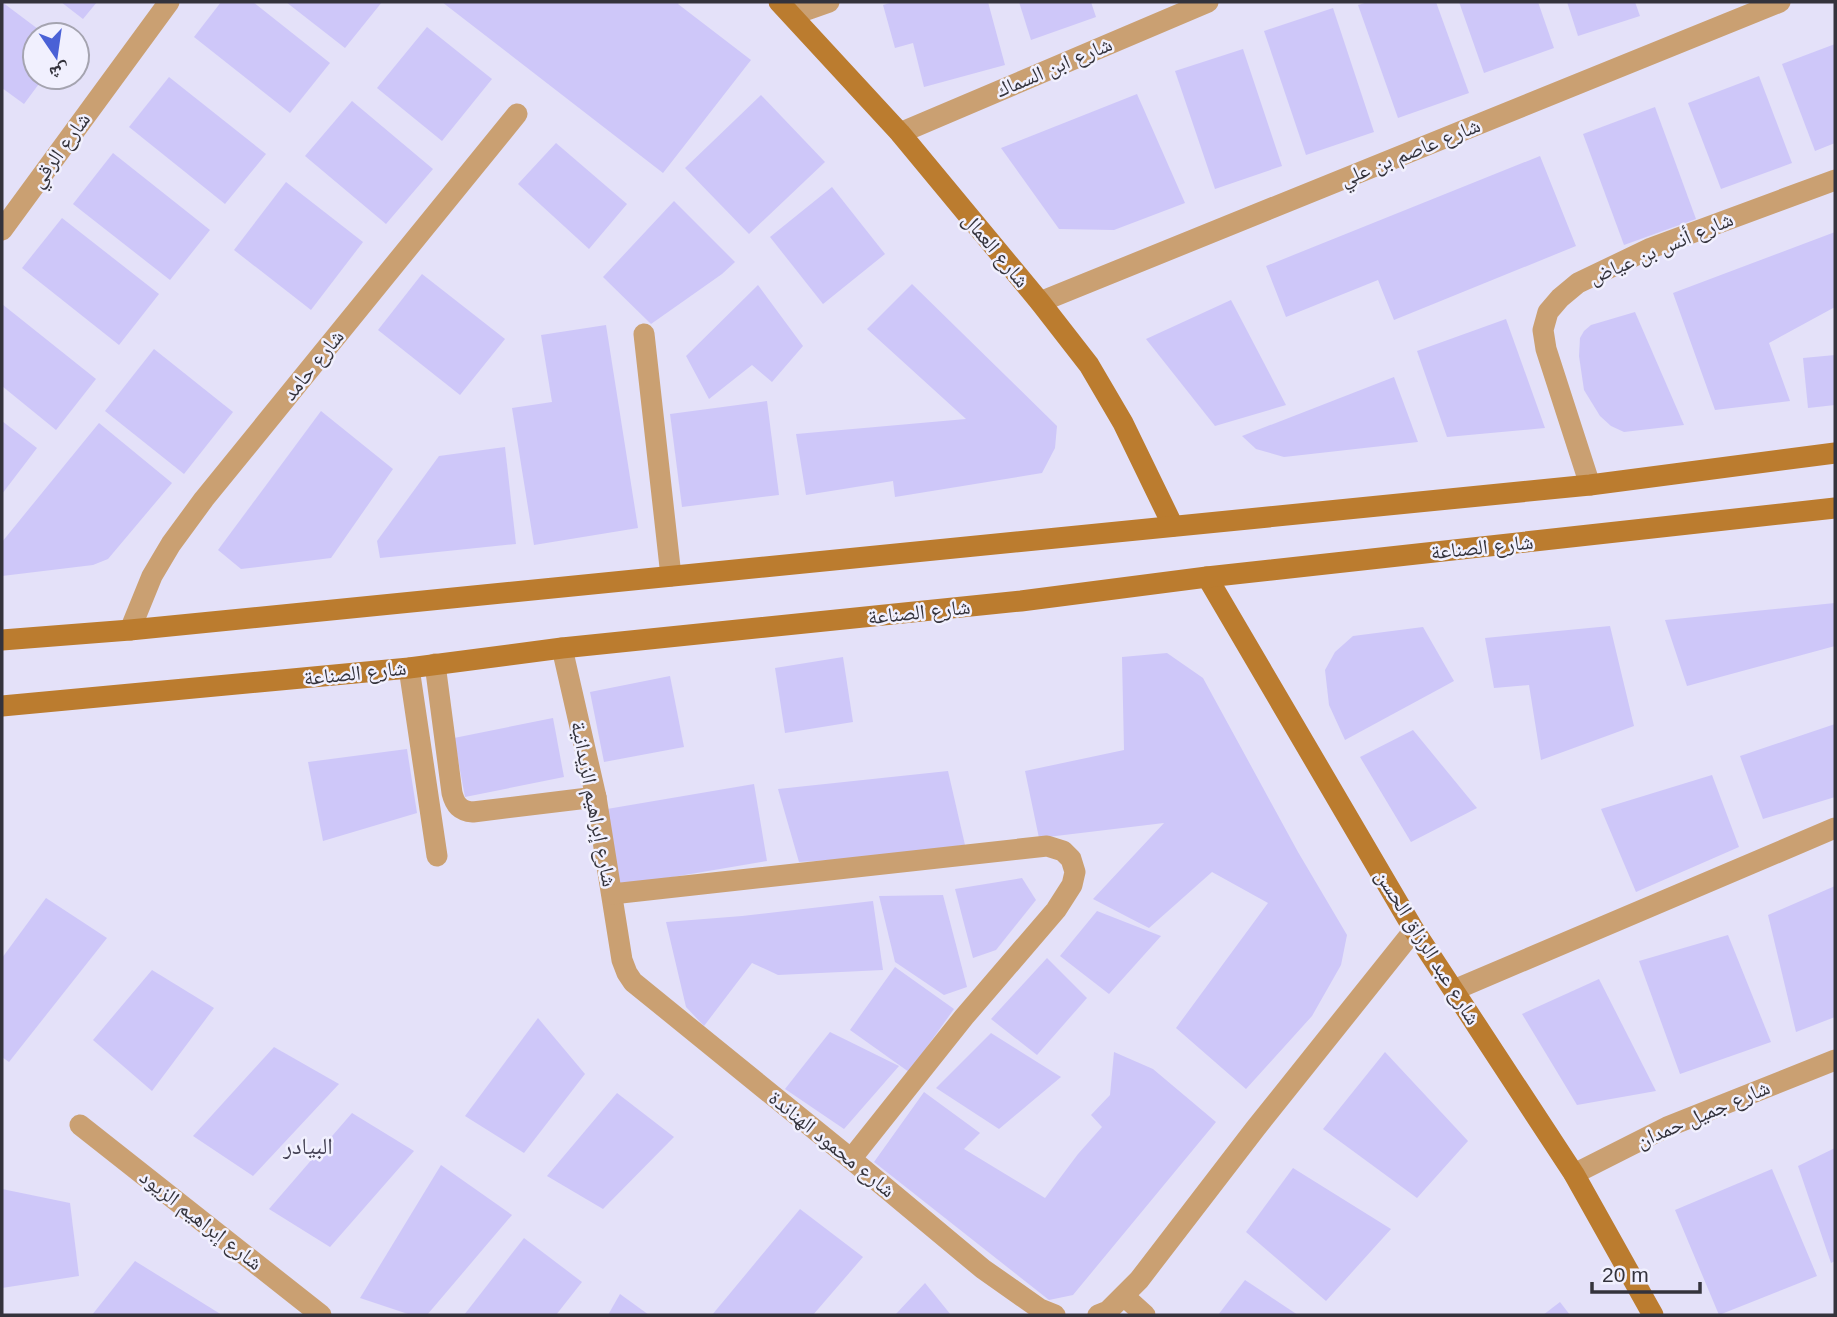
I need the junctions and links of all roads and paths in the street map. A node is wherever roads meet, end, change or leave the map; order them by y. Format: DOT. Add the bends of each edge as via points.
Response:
graph roads {
  1 [pos="169,2"];
  2 [pos="829,2"];
  3 [pos="1208,2"];
  4 [pos="1780,2"];
  5 [pos="785,8"];
  6 [pos="517,114"];
  7 [pos="900,133"];
  8 [pos="1835,180"];
  9 [pos="2,230"];
  10 [pos="1040,302"];
  11 [pos="644,334"];
  12 [pos="1835,453"];
  13 [pos="1590,485"];
  14 [pos="1835,509"];
  15 [pos="1173,526"];
  16 [pos="671,576"];
  17 [pos="1207,577"];
  18 [pos="130,630"];
  19 [pos="2,640"];
  20 [pos="562,648"];
  21 [pos="435,664"];
  22 [pos="409,668"];
  23 [pos="2,706"];
  24 [pos="596,797"];
  25 [pos="1835,828"];
  26 [pos="437,856"];
  27 [pos="612,894"];
  28 [pos="1414,930"];
  29 [pos="622,960"];
  30 [pos="1454,990"];
  31 [pos="1835,1060"];
  32 [pos="80,1125"];
  33 [pos="851,1159"];
  34 [pos="1574,1174"];
  35 [pos="1124,1296"];
  36 [pos="321,1315"];
  37 [pos="1055,1315"];
  38 [pos="1098,1315"];
  39 [pos="1145,1315"];
  40 [pos="1653,1315"];
  1 -- 9 [label="street, شارع الرقي"];
  2 -- 5 [label="street"];
  3 -- 7 [label="street, شارع ابن السماك"];
  4 -- 10 [label="street, شارع عاصم بن علي"];
  5 -- 7 [label="main road, شارع العمال"];
  6 -- 18 [label="street, شارع حامد" via="171,544"];
  7 -- 10 [label="main road, شارع العمال"];
  8 -- 13 [label="street, شارع أنس بن عياض" via="1651,248 1578,283 1548,312 1543,330 1546,349"];
  10 -- 15 [label="main road, شارع العمال" via="1089,365"];
  11 -- 16 [label="street"];
  12 -- 13 [label="main road"];
  13 -- 15 [label="main road"];
  14 -- 17 [label="main road, شارع الصناعة"];
  15 -- 16 [label="main road"];
  16 -- 18 [label="main road"];
  17 -- 20 [label="main road, شارع الصناعة"];
  17 -- 28 [label="main road, شارع عبد الرزاق الحسن"];
  18 -- 19 [label="main road"];
  20 -- 21 [label="main road, شارع الصناعة"];
  20 -- 24 [label="street, شارع إبراهيم الزيدانية"];
  21 -- 22 [label="main road, شارع الصناعة"];
  21 -- 24 [label="street" via="452,793 458,807 473,813"];
  22 -- 23 [label="main road, شارع الصناعة"];
  22 -- 26 [label="street"];
  24 -- 27 [label="street, شارع إبراهيم الزيدانية"];
  25 -- 30 [label="street"];
  27 -- 29 [label="street, شارع إبراهيم الزيدانية"];
  27 -- 33 [label="street" via="1047,846 1071,859 1072,884 1056,910"];
  28 -- 30 [label="main road, شارع عبد الرزاق الحسن"];
  28 -- 35 [label="street"];
  29 -- 33 [label="street, شارع محمود الهناندة" via="640,989"];
  30 -- 34 [label="main road, شارع عبد الرزاق الحسن"];
  31 -- 34 [label="street, شارع جميل حمدان" via="1667,1127"];
  32 -- 36 [label="street, شارع إبراهيم الزيود"];
  33 -- 37 [label="street, شارع محمود الهناندة" via="983,1269"];
  34 -- 40 [label="main road, شارع عبد الرزاق الحسن"];
  35 -- 38 [label="street"];
  35 -- 39 [label="street"];
}
